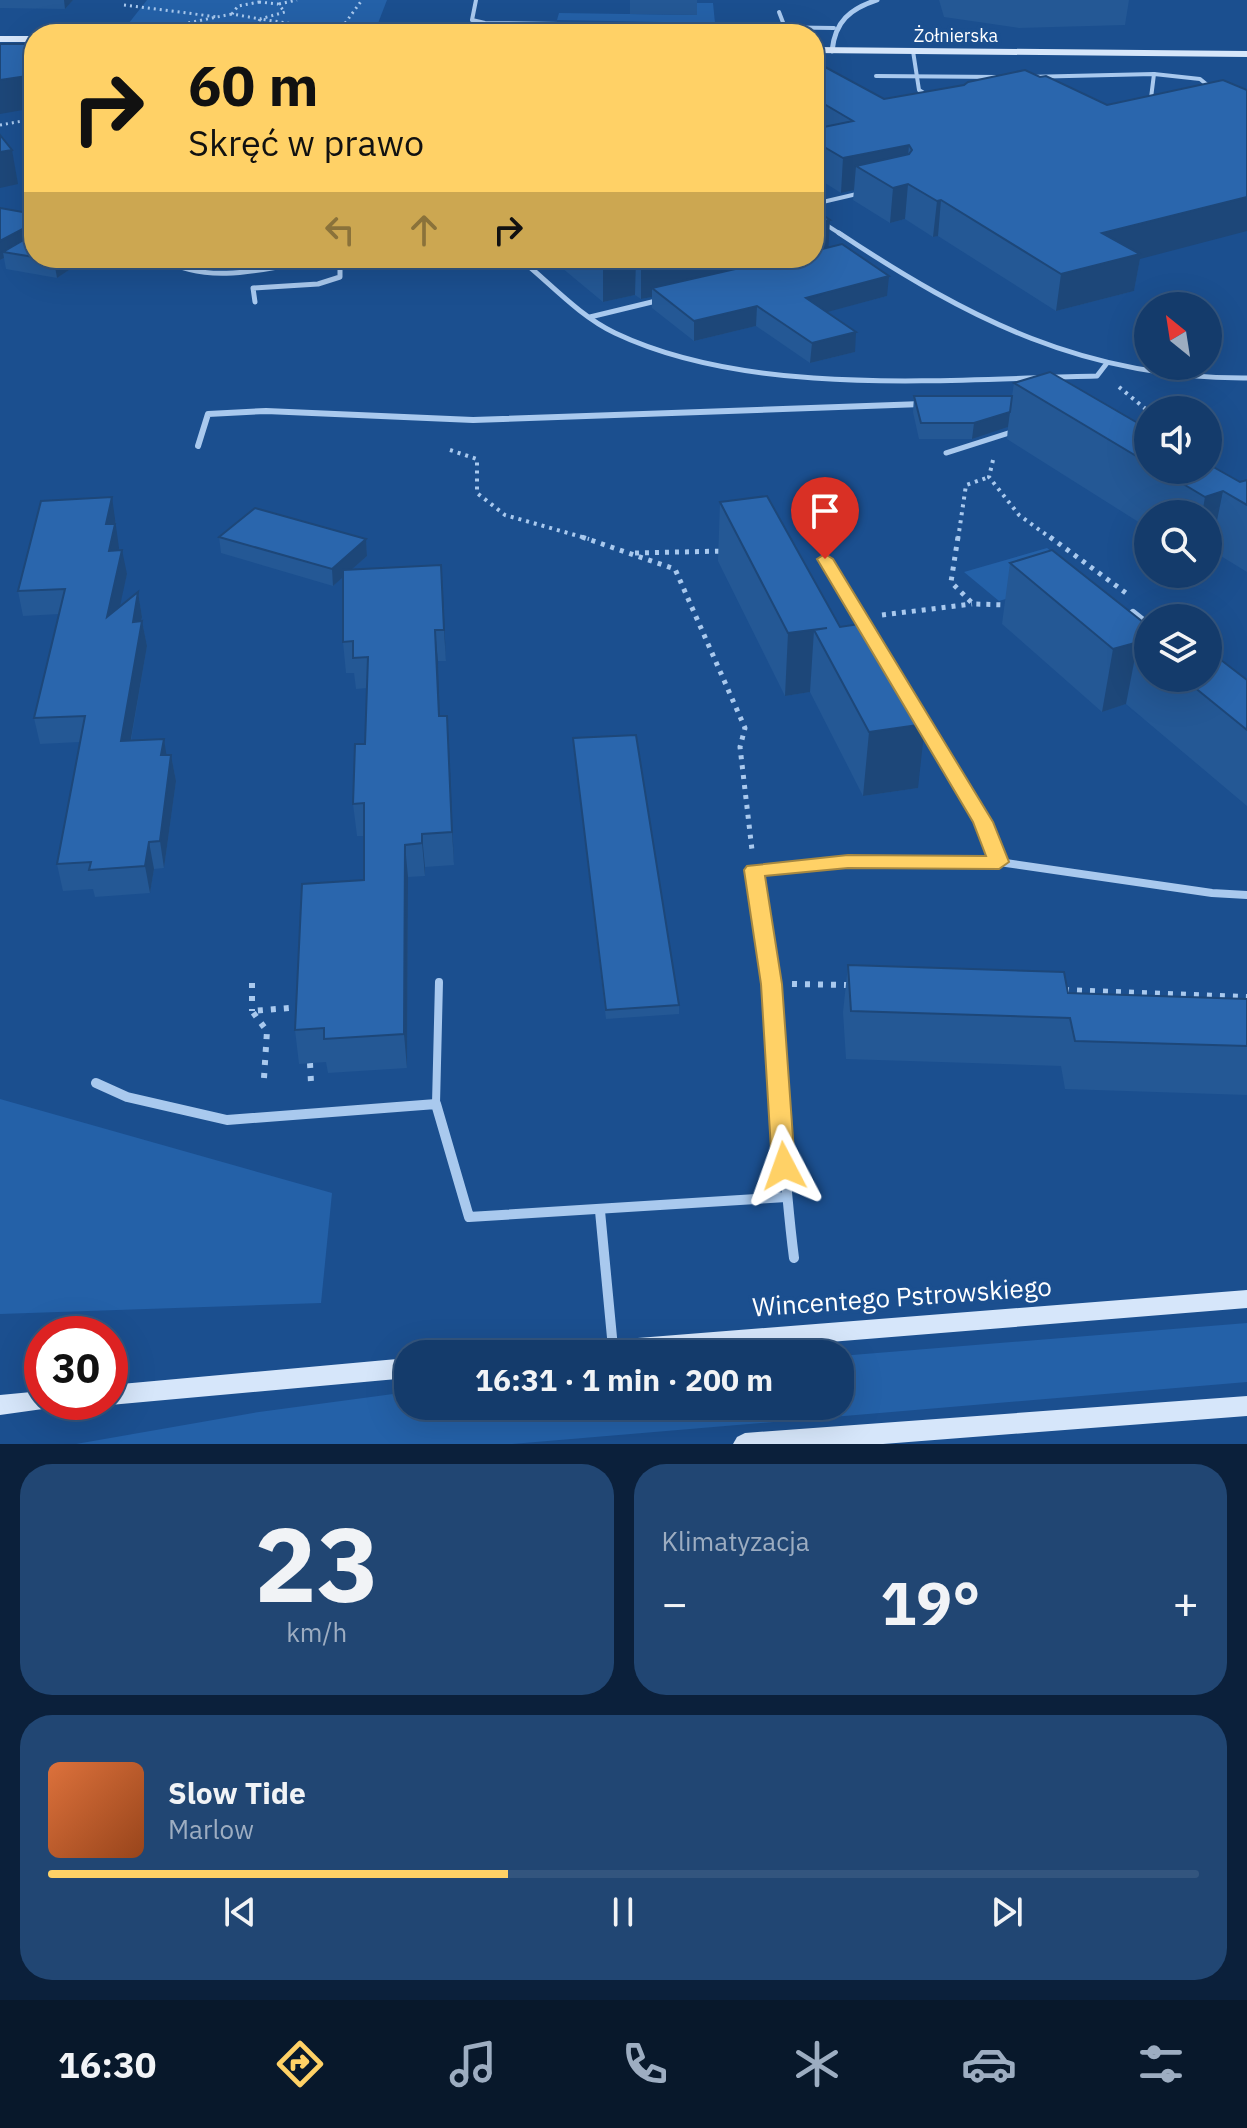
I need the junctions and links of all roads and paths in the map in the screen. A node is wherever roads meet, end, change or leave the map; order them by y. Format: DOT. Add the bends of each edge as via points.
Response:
graph roads {
  1 [pos="235,0"];
  2 [pos="297,0"];
  3 [pos="362,0"];
  4 [pos="476,0"];
  5 [pos="877,0"];
  6 [pos="244,4"];
  7 [pos="278,4"];
  8 [pos="124,5"];
  9 [pos="779,12"];
  10 [pos="232,14"];
  11 [pos="218,17"];
  12 [pos="260,19"];
  13 [pos="183,24"];
  14 [pos="258,24"];
  15 [pos="294,24"];
  16 [pos="345,24"];
  17 [pos="634,24"];
  18 [pos="784,24"];
  19 [pos="824,27"];
  20 [pos="834,28"];
  21 [pos="0,39"];
  22 [pos="24,39"];
  23 [pos="1247,44"];
  24 [pos="824,51"];
  25 [pos="832,51"];
  26 [pos="913,51"];
  27 [pos="1098,51"];
  28 [pos="1247,54"];
  29 [pos="1154,74"];
  30 [pos="876,76"];
  31 [pos="917,76"];
  32 [pos="1012,77"];
  33 [pos="1211,88"];
  34 [pos="932,98"];
  35 [pos="24,121"];
  36 [pos="0,125"];
  37 [pos="874,191"];
  38 [pos="824,202"];
  39 [pos="824,224"];
  40 [pos="866,252"];
  41 [pos="851,255"];
  42 [pos="172,268"];
  43 [pos="252,268"];
  44 [pos="340,268"];
  45 [pos="531,268"];
  46 [pos="667,299"];
  47 [pos="255,302"];
  48 [pos="590,317"];
  49 [pos="1107,363"];
  50 [pos="1100,372"];
  51 [pos="1247,378"];
  52 [pos="1134,400"];
  53 [pos="929,404"];
  54 [pos="1029,427"];
  55 [pos="198,446"];
  56 [pos="450,450"];
  57 [pos="946,453"];
  58 [pos="994,455"];
  59 [pos="989,477"];
  60 [pos="734,550"];
  61 [pos="632,553"];
  62 [pos="825,559"];
  63 [pos="1136,601"];
  64 [pos="973,604"];
  65 [pos="1014,605"];
  66 [pos="882,615"];
  67 [pos="877,645"];
  68 [pos="918,713"];
  69 [pos="999,862"];
  70 [pos="754,870"];
  71 [pos="1247,895"];
  72 [pos="439,982"];
  73 [pos="252,983"];
  74 [pos="771,984"];
  75 [pos="864,986"];
  76 [pos="1050,990"];
  77 [pos="1247,997"];
  78 [pos="303,1007"];
  79 [pos="252,1011"];
  80 [pos="310,1063"];
  81 [pos="264,1078"];
  82 [pos="96,1083"];
  83 [pos="311,1083"];
  84 [pos="436,1104"];
  85 [pos="786,1197"];
  86 [pos="600,1211"];
  87 [pos="794,1258"];
  88 [pos="1247,1299"];
  89 [pos="612,1340"];
  90 [pos="727,1340"];
  91 [pos="394,1369"];
  92 [pos="128,1393"];
  93 [pos="24,1403"];
  94 [pos="0,1405"];
  95 [pos="1247,1406"];
  96 [pos="745,1444"];
  1 -- 6 [label="path"];
  2 -- 7 [label="path"];
  3 -- 16 [label="path"];
  4 -- 17 [label="lane" via="472,20 485,23"];
  5 -- 20 [label="street" via="850,11"];
  6 -- 7 [label="path"];
  6 -- 10 [label="path"];
  7 -- 12 [label="path" via="285,12"];
  8 -- 11 [label="path"];
  9 -- 18 [label="lane"];
  10 -- 11 [label="path"];
  10 -- 12 [label="path"];
  11 -- 13 [label="path"];
  12 -- 14 [label="path"];
  12 -- 15 [label="path"];
  19 -- 20 [label="lane"];
  20 -- 25 [label="street"];
  21 -- 22 [label="street"];
  23 -- 27 [label="street, Żołnierska"];
  24 -- 25 [label="street, Żołnierska"];
  25 -- 26 [label="street, Żołnierska"];
  26 -- 27 [label="street, Żołnierska"];
  26 -- 31 [label="lane"];
  27 -- 28 [label="street, Żołnierska"];
  29 -- 29 [label="lane" via="1126,75 1026,77 1097,109 1140,105 1151,98"];
  29 -- 33 [label="lane" via="1200,79"];
  30 -- 31 [label="lane"];
  31 -- 32 [label="lane"];
  31 -- 34 [label="lane" via="919,90"];
  35 -- 36 [label="path"];
  37 -- 38 [label="lane"];
  39 -- 40 [label="lane"];
  40 -- 41 [label="lane"];
  40 -- 49 [label="lane" via="960,308"];
  42 -- 43 [label="lane" via="215,273"];
  44 -- 47 [label="lane" via="340,277 318,284 253,288"];
  45 -- 48 [label="lane"];
  46 -- 48 [label="lane"];
  48 -- 50 [label="lane" via="616,333 690,359 779,373 890,378"];
  49 -- 50 [label="lane"];
  49 -- 51 [label="lane" via="1180,377"];
  50 -- 52 [label="path"];
  53 -- 55 [label="street" via="473,420 266,411 208,414"];
  54 -- 57 [label="lane"];
  56 -- 61 [label="path" via="477,459 477,493 505,515"];
  58 -- 59 [label="path"];
  59 -- 63 [label="path" via="1019,515"];
  59 -- 64 [label="path" via="966,485 956,531 951,582"];
  60 -- 61 [label="path"];
  61 -- 70 [label="path" via="675,569 745,728 740,747"];
  62 -- 67 [label="street"];
  64 -- 65 [label="path"];
  64 -- 66 [label="path"];
  68 -- 69 [label="street" via="983,822"];
  69 -- 70 [label="street" via="848,861"];
  69 -- 71 [label="street"];
  70 -- 74 [label="street"];
  72 -- 84 [label="lane"];
  73 -- 79 [label="path"];
  74 -- 75 [label="path"];
  74 -- 85 [label="street"];
  76 -- 77 [label="path"];
  78 -- 79 [label="path"];
  79 -- 81 [label="path" via="267,1031"];
  80 -- 83 [label="path"];
  82 -- 84 [label="street" via="127,1097 227,1120"];
  84 -- 86 [label="street" via="469,1217"];
  85 -- 86 [label="street"];
  85 -- 87 [label="street"];
  86 -- 89 [label="street"];
  88 -- 90 [label="street, Wincentego Pstrowskiego"];
  91 -- 92 [label="street"];
  93 -- 94 [label="street"];
  95 -- 96 [label="street"];
}
